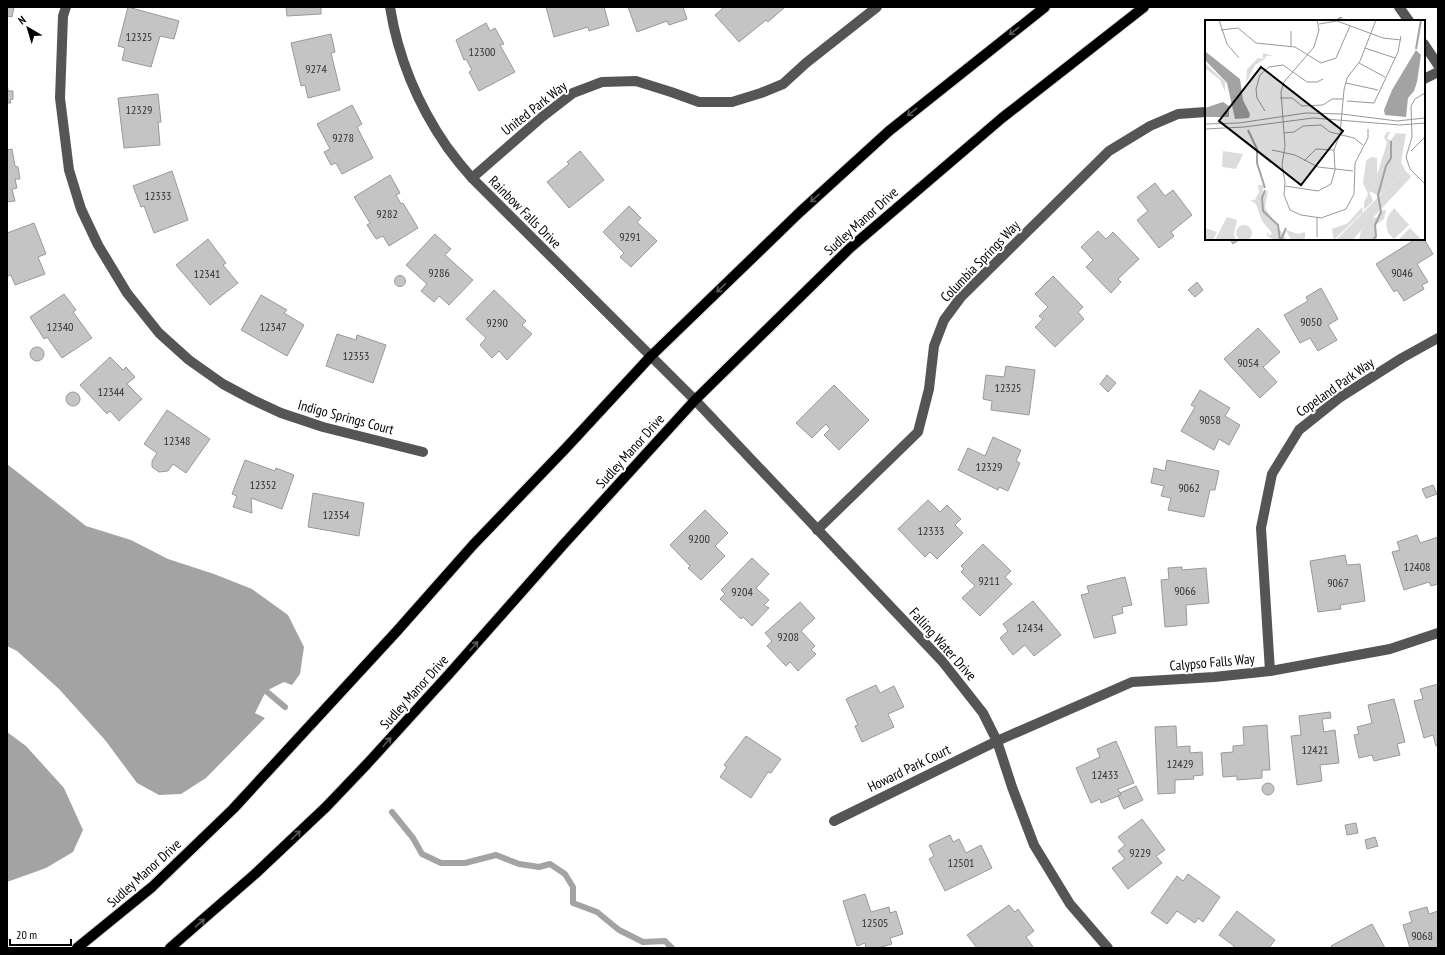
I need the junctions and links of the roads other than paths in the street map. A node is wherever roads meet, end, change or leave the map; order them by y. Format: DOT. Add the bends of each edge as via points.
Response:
graph roads {
  1 [pos="66,7"];
  2 [pos="390,7"];
  3 [pos="877,7"];
  4 [pos="1045,7"];
  5 [pos="1144,7"];
  6 [pos="1399,7"];
  7 [pos="1407,20"];
  8 [pos="1425,46"];
  9 [pos="1438,65"];
  10 [pos="1438,72"];
  11 [pos="1425,78"];
  12 [pos="1205,112"];
  13 [pos="472,178"];
  14 [pos="1438,338"];
  15 [pos="651,356"];
  16 [pos="695,400"];
  17 [pos="423,452"];
  18 [pos="817,530"];
  19 [pos="1438,633"];
  20 [pos="1270,671"];
  21 [pos="997,741"];
  22 [pos="834,821"];
  23 [pos="77,948"];
  24 [pos="170,948"];
  25 [pos="1108,948"];
  1 -- 17 [label="street, Indigo Springs Court" via="63,16 60,98 69,170 81,209 98,245 127,293 154,327 189,360 223,384 281,413 323,428"];
  2 -- 13 [label="street, Rainbow Falls Drive" via="406,71 415,91 447,147"];
  3 -- 13 [label="street, United Park Way" via="783,84 732,102 699,102 636,81 602,82 573,93"];
  4 -- 15 [label="main road, Sudley Manor Drive, one-way" via="889,131 800,212"];
  5 -- 16 [label="main road, Sudley Manor Drive" via="1002,118 850,248"];
  6 -- 7 [label="street"];
  8 -- 9 [label="street"];
  10 -- 11 [label="street"];
  12 -- 18 [label="street, Columbia Springs Way" via="1178,114 1150,126 1109,151 961,297 944,320 934,346 929,389 918,432"];
  13 -- 15 [label="street, Rainbow Falls Drive"];
  14 -- 20 [label="street, Copeland Park Way" via="1339,398 1299,430 1272,474 1261,528"];
  15 -- 16 [label="street, Rainbow Falls Drive"];
  15 -- 23 [label="main road, Sudley Manor Drive" via="473,545 233,809 152,887"];
  16 -- 18 [label="street, Falling Water Drive"];
  24 -- 16 [label="main road, Sudley Manor Drive, one-way" via="256,874 367,764"];
  18 -- 21 [label="street, Falling Water Drive" via="942,661 983,713"];
  19 -- 20 [label="street, Calypso Falls Way" via="1390,649"];
  20 -- 21 [label="street, Calypso Falls Way" via="1132,682"];
  21 -- 22 [label="street, Howard Park Court"];
  21 -- 25 [label="street, Falling Water Drive" via="1034,845 1070,904"];
}
